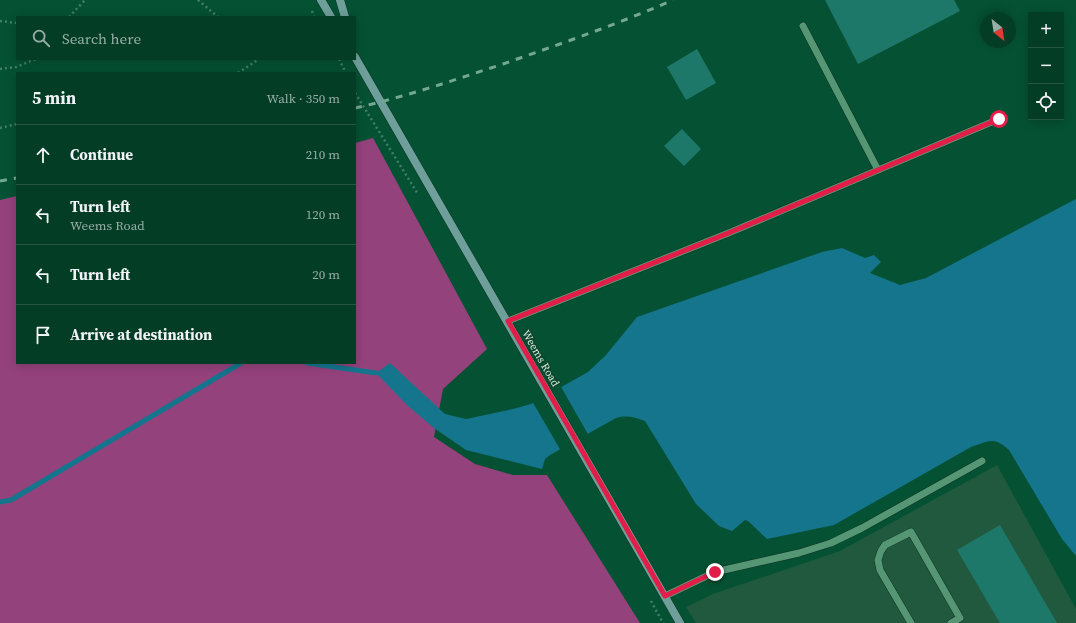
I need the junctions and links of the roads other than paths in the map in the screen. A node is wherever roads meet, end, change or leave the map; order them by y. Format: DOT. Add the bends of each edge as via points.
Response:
graph roads {
  1 [pos="321,0"];
  2 [pos="340,0"];
  3 [pos="330,16"];
  4 [pos="345,16"];
  5 [pos="803,26"];
  6 [pos="357,60"];
  7 [pos="999,119"];
  8 [pos="878,170"];
  9 [pos="508,321"];
  10 [pos="982,461"];
  11 [pos="665,596"];
  12 [pos="680,623"];
  13 [pos="911,623"];
  14 [pos="951,623"];
  1 -- 3 [label="street"];
  2 -- 4 [label="street"];
  5 -- 8 [label="lane"];
  6 -- 9 [label="street, Weems Road"];
  7 -- 8 [label="lane"];
  8 -- 9 [label="lane"];
  9 -- 11 [label="street, Weems Road"];
  10 -- 11 [label="lane" via="831,543 715,572"];
  11 -- 12 [label="street, Weems Road"];
  13 -- 14 [label="lane" via="880,570 878,560 885,545 911,532 960,618"];
}
